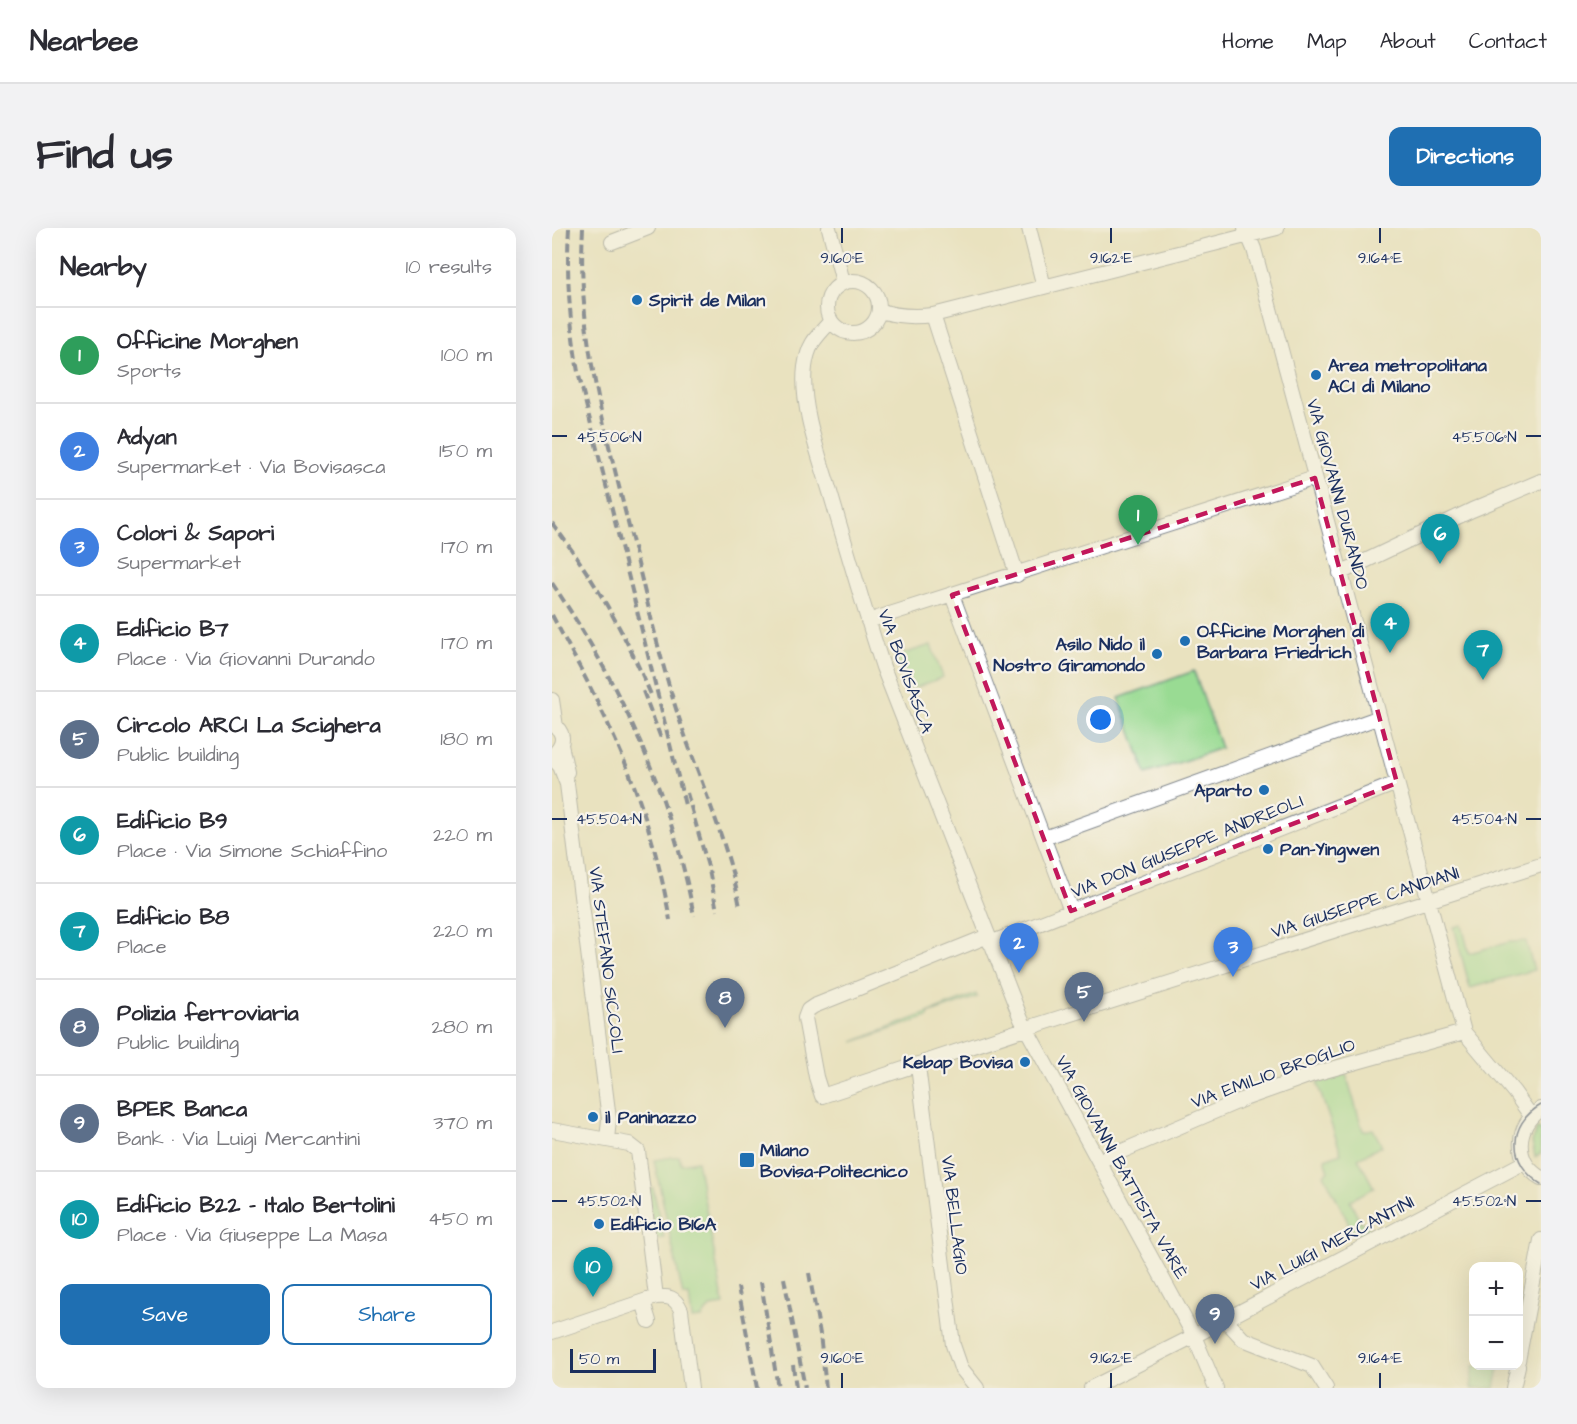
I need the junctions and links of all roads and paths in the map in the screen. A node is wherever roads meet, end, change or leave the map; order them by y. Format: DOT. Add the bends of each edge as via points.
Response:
graph roads {
  1 [pos="648,228"];
  2 [pos="830,228"];
  3 [pos="1029,228"];
  4 [pos="1276,228"];
  5 [pos="1246,232"];
  6 [pos="612,242"];
  7 [pos="843,282"];
  8 [pos="1044,287"];
  9 [pos="879,310"];
  10 [pos="933,315"];
  11 [pos="831,321"];
  12 [pos="1315,477"];
  13 [pos="1541,481"];
  14 [pos="1341,573"];
  15 [pos="1017,575"];
  16 [pos="952,595"];
  17 [pos="868,621"];
  18 [pos="552,700"];
  19 [pos="1377,718"];
  20 [pos="554,725"];
  21 [pos="555,752"];
  22 [pos="1397,783"];
  23 [pos="1044,838"];
  24 [pos="1541,865"];
  25 [pos="1429,901"];
  26 [pos="1071,911"];
  27 [pos="989,939"];
  28 [pos="1025,1029"];
  29 [pos="1464,1032"];
  30 [pos="918,1066"];
  31 [pos="1536,1113"];
  32 [pos="552,1130"];
  33 [pos="607,1140"];
  34 [pos="1099,1161"];
  35 [pos="1525,1162"];
  36 [pos="1541,1178"];
  37 [pos="1541,1240"];
  38 [pos="656,1297"];
  39 [pos="1528,1311"];
  40 [pos="1541,1317"];
  41 [pos="1228,1318"];
  42 [pos="552,1332"];
  43 [pos="1194,1336"];
  44 [pos="1523,1337"];
  45 [pos="1517,1370"];
  46 [pos="691,1388"];
  47 [pos="977,1388"];
  48 [pos="1091,1388"];
  49 [pos="1216,1388"];
  50 [pos="1326,1388"];
  51 [pos="1513,1388"];
  1 -- 6 [label="street"];
  2 -- 7 [label="street"];
  3 -- 8 [label="street"];
  4 -- 5 [label="street"];
  5 -- 8 [label="street"];
  5 -- 12 [label="street, VIA GIOVANNI DURANDO"];
  7 -- 9 [label="street" via="858,281 870,287"];
  7 -- 11 [label="street" via="828,295"];
  8 -- 10 [label="street"];
  9 -- 10 [label="street" via="910,317"];
  9 -- 11 [label="street" via="872,327 860,332 842,331"];
  10 -- 15 [label="street"];
  11 -- 17 [label="street, VIA BOVISASCA" via="811,342 805,368 806,396"];
  12 -- 14 [label="street, VIA GIOVANNI DURANDO"];
  12 -- 15 [label="street"];
  13 -- 14 [label="street"];
  14 -- 22 [label="street, VIA GIOVANNI DURANDO"];
  15 -- 16 [label="street"];
  16 -- 17 [label="street"];
  16 -- 23 [label="street"];
  17 -- 27 [label="street, VIA BOVISASCA"];
  18 -- 20 [label="street"];
  19 -- 23 [label="street"];
  20 -- 21 [label="street, VIA STEFANO SICCOLI" via="562,735"];
  21 -- 33 [label="street, VIA STEFANO SICCOLI" via="568,773 609,1119"];
  22 -- 25 [label="street, VIA GIOVANNI DURANDO"];
  22 -- 26 [label="street, VIA DON GIUSEPPE ANDREOLI"];
  23 -- 26 [label="street"];
  24 -- 25 [label="street, VIA GIUSEPPE CANDIANI" via="1512,879"];
  25 -- 28 [label="street, VIA GIUSEPPE CANDIANI"];
  25 -- 29 [label="street, VIA GIOVANNI DURANDO"];
  26 -- 27 [label="street, VIA DON GIUSEPPE ANDREOLI"];
  27 -- 28 [label="street, VIA BOVISASCA"];
  27 -- 30 [label="street, VIA DON GIUSEPPE ANDREOLI" via="814,1006 806,1014 822,1096"];
  28 -- 30 [label="street, VIA GIUSEPPE CANDIANI"];
  28 -- 34 [label="street, VIA GIOVANNI BATTISTA VARÈ"];
  29 -- 31 [label="street"];
  29 -- 34 [label="street, VIA EMILIO BROGLIO" via="1254,1095"];
  30 -- 47 [label="street, VIA BELLAGIO" via="953,1345 961,1368"];
  31 -- 35 [label="street" via="1524,1127 1520,1141"];
  32 -- 33 [label="street"];
  33 -- 38 [label="street" via="629,1144 639,1154"];
  34 -- 43 [label="street, VIA GIOVANNI BATTISTA VARÈ"];
  35 -- 36 [label="street"];
  35 -- 41 [label="street, VIA LUIGI MERCANTINI"];
  37 -- 39 [label="street"];
  38 -- 42 [label="street"];
  38 -- 46 [label="street" via="671,1297 681,1310"];
  39 -- 40 [label="street"];
  39 -- 44 [label="street"];
  41 -- 43 [label="street, VIA LUIGI MERCANTINI"];
  41 -- 50 [label="street" via="1243,1339 1308,1363"];
  43 -- 48 [label="street, VIA LUIGI MERCANTINI"];
  43 -- 49 [label="street, VIA GIOVANNI BATTISTA VARÈ"];
  45 -- 51 [label="street"];
}
